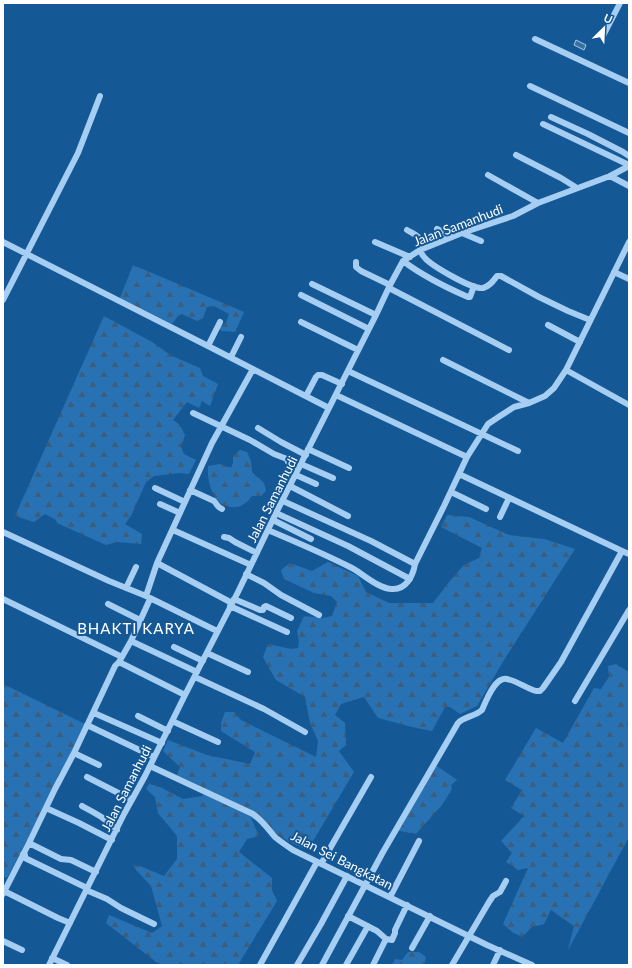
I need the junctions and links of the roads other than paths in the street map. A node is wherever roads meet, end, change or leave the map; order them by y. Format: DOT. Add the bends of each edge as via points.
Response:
graph roads {
  1 [pos="620,3"];
  2 [pos="603,36"];
  3 [pos="535,39"];
  4 [pos="629,83"];
  5 [pos="530,86"];
  6 [pos="100,96"];
  7 [pos="550,117"];
  8 [pos="543,124"];
  9 [pos="629,133"];
  10 [pos="516,155"];
  11 [pos="629,156"];
  12 [pos="629,166"];
  13 [pos="488,175"];
  14 [pos="610,176"];
  15 [pos="629,186"];
  16 [pos="577,188"];
  17 [pos="538,203"];
  18 [pos="437,229"];
  19 [pos="407,230"];
  20 [pos="462,233"];
  21 [pos="452,237"];
  22 [pos="481,241"];
  23 [pos="3,242"];
  24 [pos="375,242"];
  25 [pos="629,242"];
  26 [pos="422,249"];
  27 [pos="627,250"];
  28 [pos="27,254"];
  29 [pos="410,257"];
  30 [pos="403,261"];
  31 [pos="356,262"];
  32 [pos="614,272"];
  33 [pos="629,279"];
  34 [pos="312,284"];
  35 [pos="389,286"];
  36 [pos="474,286"];
  37 [pos="300,294"];
  38 [pos="3,300"];
  39 [pos="376,315"];
  40 [pos="590,320"];
  41 [pos="220,322"];
  42 [pos="301,322"];
  43 [pos="548,325"];
  44 [pos="369,329"];
  45 [pos="241,337"];
  46 [pos="580,342"];
  47 [pos="208,346"];
  48 [pos="358,350"];
  49 [pos="509,350"];
  50 [pos="231,357"];
  51 [pos="444,360"];
  52 [pos="253,369"];
  53 [pos="566,370"];
  54 [pos="348,371"];
  55 [pos="342,384"];
  56 [pos="336,395"];
  57 [pos="306,396"];
  58 [pos="529,403"];
  59 [pos="629,405"];
  60 [pos="329,408"];
  61 [pos="193,413"];
  62 [pos="220,426"];
  63 [pos="258,428"];
  64 [pos="481,434"];
  65 [pos="518,451"];
  66 [pos="307,452"];
  67 [pos="467,456"];
  68 [pos="300,466"];
  69 [pos="349,468"];
  70 [pos="459,474"];
  71 [pos="296,475"];
  72 [pos="333,478"];
  73 [pos="316,484"];
  74 [pos="290,486"];
  75 [pos="156,488"];
  76 [pos="190,490"];
  77 [pos="450,492"];
  78 [pos="509,498"];
  79 [pos="282,501"];
  80 [pos="185,502"];
  81 [pos="160,504"];
  82 [pos="222,509"];
  83 [pos="486,509"];
  84 [pos="180,513"];
  85 [pos="276,513"];
  86 [pos="348,516"];
  87 [pos="500,518"];
  88 [pos="273,520"];
  89 [pos="173,530"];
  90 [pos="268,530"];
  91 [pos="3,532"];
  92 [pos="224,537"];
  93 [pos="311,539"];
  94 [pos="622,551"];
  95 [pos="257,553"];
  96 [pos="629,554"];
  97 [pos="157,563"];
  98 [pos="415,564"];
  99 [pos="251,565"];
  100 [pos="136,567"];
  101 [pos="246,574"];
  102 [pos="410,579"];
  103 [pos="126,588"];
  104 [pos="148,598"];
  105 [pos="3,599"];
  106 [pos="232,602"];
  107 [pos="108,604"];
  108 [pos="629,610"];
  109 [pos="319,615"];
  110 [pos="291,618"];
  111 [pos="140,620"];
  112 [pos="217,631"];
  113 [pos="286,632"];
  114 [pos="131,641"];
  115 [pos="174,648"];
  116 [pos="207,653"];
  117 [pos="120,659"];
  118 [pos="203,661"];
  119 [pos="248,672"];
  120 [pos="196,675"];
  121 [pos="185,695"];
  122 [pos="575,701"];
  123 [pos="94,713"];
  124 [pos="138,716"];
  125 [pos="172,721"];
  126 [pos="87,725"];
  127 [pos="168,731"];
  128 [pos="305,732"];
  129 [pos="218,742"];
  130 [pos="162,743"];
  131 [pos="74,753"];
  132 [pos="154,757"];
  133 [pos="99,765"];
  134 [pos="150,766"];
  135 [pos="87,777"];
  136 [pos="371,777"];
  137 [pos="132,800"];
  138 [pos="82,806"];
  139 [pos="46,808"];
  140 [pos="117,830"];
  141 [pos="112,840"];
  142 [pos="419,841"];
  143 [pos="29,843"];
  144 [pos="23,854"];
  145 [pos="319,863"];
  146 [pos="96,872"];
  147 [pos="347,876"];
  148 [pos="506,881"];
  149 [pos="365,885"];
  150 [pos="86,889"];
  151 [pos="4,892"];
  152 [pos="390,896"];
  153 [pos="407,905"];
  154 [pos="348,916"];
  155 [pos="430,916"];
  156 [pos="70,923"];
  157 [pos="154,924"];
  158 [pos="368,926"];
  159 [pos="469,935"];
  160 [pos="386,939"];
  161 [pos="3,941"];
  162 [pos="412,948"];
  163 [pos="22,950"];
  164 [pos="500,950"];
  165 [pos="52,958"];
  166 [pos="49,965"];
  167 [pos="66,965"];
  168 [pos="260,965"];
  169 [pos="298,965"];
  170 [pos="322,965"];
  171 [pos="346,965"];
  172 [pos="373,965"];
  173 [pos="452,965"];
  174 [pos="493,965"];
  175 [pos="532,965"];
  1 -- 2 [label="street"];
  3 -- 4 [label="street"];
  5 -- 9 [label="street"];
  6 -- 28 [label="street" via="78,153"];
  7 -- 11 [label="street"];
  8 -- 12 [label="street"];
  10 -- 16 [label="street"];
  12 -- 14 [label="street, Jalan Samanhudi"];
  13 -- 17 [label="street"];
  14 -- 15 [label="street"];
  14 -- 16 [label="street, Jalan Samanhudi"];
  16 -- 17 [label="street, Jalan Samanhudi"];
  17 -- 20 [label="street, Jalan Samanhudi" via="513,216"];
  18 -- 21 [label="street"];
  19 -- 26 [label="street" via="422,240"];
  20 -- 21 [label="street, Jalan Samanhudi"];
  20 -- 22 [label="street"];
  21 -- 26 [label="street, Jalan Samanhudi"];
  23 -- 28 [label="street"];
  24 -- 29 [label="street"];
  25 -- 27 [label="street"];
  26 -- 29 [label="street, Jalan Samanhudi"];
  26 -- 36 [label="street" via="427,260"];
  27 -- 32 [label="street"];
  28 -- 38 [label="street"];
  28 -- 47 [label="street"];
  29 -- 30 [label="street, Jalan Samanhudi"];
  30 -- 35 [label="street, Jalan Samanhudi"];
  30 -- 36 [label="street" via="443,286 468,297"];
  31 -- 35 [label="street" via="356,267 361,272"];
  32 -- 33 [label="street"];
  32 -- 40 [label="street"];
  34 -- 39 [label="street"];
  35 -- 39 [label="street, Jalan Samanhudi"];
  35 -- 49 [label="street"];
  36 -- 40 [label="street" via="484,288 497,276 501,276 551,303"];
  37 -- 44 [label="street"];
  39 -- 44 [label="street, Jalan Samanhudi"];
  40 -- 46 [label="street"];
  41 -- 47 [label="street"];
  42 -- 48 [label="street"];
  43 -- 46 [label="street"];
  44 -- 48 [label="street, Jalan Samanhudi"];
  45 -- 50 [label="street"];
  46 -- 53 [label="street"];
  47 -- 50 [label="street"];
  48 -- 54 [label="street, Jalan Samanhudi"];
  50 -- 52 [label="street"];
  51 -- 58 [label="street"];
  52 -- 57 [label="street"];
  52 -- 62 [label="street"];
  53 -- 58 [label="street" via="554,388 545,396"];
  53 -- 59 [label="street"];
  54 -- 55 [label="street, Jalan Samanhudi"];
  54 -- 64 [label="street"];
  55 -- 56 [label="street, Jalan Samanhudi"];
  55 -- 57 [label="street" via="318,375"];
  56 -- 60 [label="street, Jalan Samanhudi"];
  56 -- 67 [label="street"];
  57 -- 60 [label="street"];
  58 -- 64 [label="street" via="514,407 500,416 488,424"];
  60 -- 66 [label="street, Jalan Samanhudi"];
  61 -- 62 [label="street"];
  62 -- 68 [label="street"];
  62 -- 76 [label="street"];
  63 -- 66 [label="street" via="281,442"];
  64 -- 65 [label="street"];
  64 -- 67 [label="street"];
  66 -- 68 [label="street, Jalan Samanhudi"];
  66 -- 69 [label="street"];
  67 -- 70 [label="street"];
  68 -- 71 [label="street, Jalan Samanhudi"];
  68 -- 72 [label="street"];
  70 -- 77 [label="street"];
  70 -- 78 [label="street"];
  71 -- 73 [label="street"];
  71 -- 74 [label="street, Jalan Samanhudi"];
  74 -- 79 [label="street, Jalan Samanhudi"];
  74 -- 86 [label="street"];
  75 -- 80 [label="street"];
  76 -- 80 [label="street"];
  76 -- 82 [label="street" via="214,501"];
  77 -- 83 [label="street"];
  77 -- 98 [label="street"];
  78 -- 87 [label="street"];
  78 -- 94 [label="street"];
  79 -- 85 [label="street, Jalan Samanhudi"];
  79 -- 98 [label="street"];
  80 -- 84 [label="street"];
  81 -- 84 [label="street"];
  84 -- 89 [label="street"];
  85 -- 88 [label="street, Jalan Samanhudi"];
  85 -- 102 [label="street" via="348,546"];
  88 -- 90 [label="street, Jalan Samanhudi"];
  88 -- 93 [label="street"];
  89 -- 97 [label="street"];
  89 -- 99 [label="street"];
  90 -- 95 [label="street, Jalan Samanhudi"];
  90 -- 102 [label="street" via="390,589 398,589"];
  91 -- 103 [label="street"];
  92 -- 95 [label="street"];
  94 -- 96 [label="street"];
  94 -- 149 [label="street" via="561,662 543,688 536,692 503,678 495,684 482,710 458,723"];
  95 -- 99 [label="street, Jalan Samanhudi"];
  97 -- 104 [label="street"];
  97 -- 106 [label="street"];
  98 -- 102 [label="street"];
  99 -- 101 [label="street, Jalan Samanhudi"];
  100 -- 103 [label="street"];
  101 -- 106 [label="street, Jalan Samanhudi"];
  101 -- 109 [label="street"];
  103 -- 104 [label="street"];
  104 -- 111 [label="street"];
  104 -- 112 [label="street"];
  105 -- 117 [label="street"];
  106 -- 110 [label="street" via="260,610 266,606"];
  106 -- 112 [label="street, Jalan Samanhudi"];
  106 -- 113 [label="street"];
  107 -- 111 [label="street"];
  108 -- 122 [label="street"];
  111 -- 114 [label="street"];
  112 -- 116 [label="street, Jalan Samanhudi"];
  114 -- 117 [label="street"];
  114 -- 120 [label="street"];
  115 -- 118 [label="street"];
  116 -- 118 [label="street, Jalan Samanhudi"];
  116 -- 119 [label="street"];
  117 -- 121 [label="street"];
  117 -- 123 [label="street"];
  118 -- 120 [label="street, Jalan Samanhudi"];
  120 -- 121 [label="street, Jalan Samanhudi"];
  120 -- 128 [label="street"];
  121 -- 125 [label="street, Jalan Samanhudi"];
  123 -- 126 [label="street"];
  123 -- 130 [label="street"];
  124 -- 127 [label="street"];
  125 -- 127 [label="street, Jalan Samanhudi"];
  125 -- 129 [label="street"];
  126 -- 131 [label="street"];
  126 -- 132 [label="street"];
  127 -- 130 [label="street, Jalan Samanhudi"];
  130 -- 132 [label="street, Jalan Samanhudi"];
  131 -- 133 [label="street"];
  131 -- 139 [label="street"];
  132 -- 134 [label="street, Jalan Samanhudi"];
  134 -- 137 [label="street, Jalan Samanhudi"];
  134 -- 145 [label="street, Jalan Sei Bangkatan" via="253,814 281,842"];
  135 -- 137 [label="street"];
  136 -- 145 [label="street"];
  137 -- 140 [label="street, Jalan Samanhudi"];
  138 -- 140 [label="street" via="101,816"];
  139 -- 141 [label="street"];
  139 -- 143 [label="street"];
  140 -- 141 [label="street, Jalan Samanhudi"];
  141 -- 146 [label="street, Jalan Samanhudi"];
  142 -- 152 [label="street"];
  143 -- 144 [label="street"];
  143 -- 146 [label="street"];
  144 -- 150 [label="street" via="25,858"];
  144 -- 151 [label="street"];
  145 -- 147 [label="street, Jalan Sei Bangkatan"];
  145 -- 168 [label="street"];
  146 -- 150 [label="street, Jalan Samanhudi"];
  147 -- 149 [label="street, Jalan Sei Bangkatan"];
  147 -- 169 [label="street"];
  148 -- 159 [label="street" via="500,892 493,896"];
  149 -- 152 [label="street, Jalan Sei Bangkatan"];
  149 -- 154 [label="street"];
  150 -- 156 [label="street, Jalan Samanhudi"];
  150 -- 157 [label="street"];
  151 -- 156 [label="street"];
  152 -- 153 [label="street, Jalan Sei Bangkatan"];
  153 -- 155 [label="street, Jalan Sei Bangkatan"];
  153 -- 160 [label="street" via="392,940"];
  154 -- 158 [label="street"];
  154 -- 170 [label="street"];
  155 -- 159 [label="street, Jalan Sei Bangkatan"];
  155 -- 162 [label="street"];
  156 -- 165 [label="street, Jalan Samanhudi"];
  158 -- 160 [label="street"];
  158 -- 171 [label="street"];
  159 -- 164 [label="street, Jalan Sei Bangkatan"];
  159 -- 173 [label="street"];
  160 -- 172 [label="street"];
  161 -- 163 [label="street"];
  164 -- 174 [label="street"];
  164 -- 175 [label="street, Jalan Sei Bangkatan"];
  165 -- 166 [label="street, Jalan Samanhudi"];
  165 -- 167 [label="street"];
}
